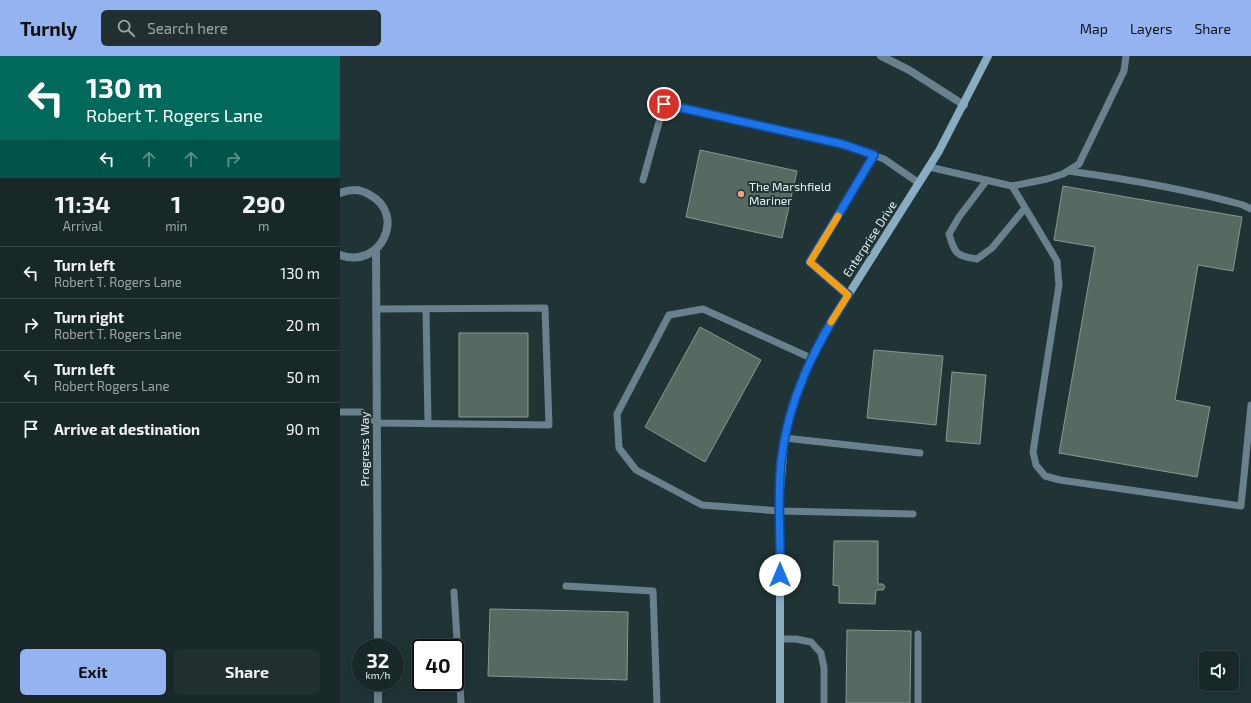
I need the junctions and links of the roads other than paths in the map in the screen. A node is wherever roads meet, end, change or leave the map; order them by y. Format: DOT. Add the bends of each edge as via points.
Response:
graph roads {
  1 [pos="881,56"];
  2 [pos="988,56"];
  3 [pos="1126,56"];
  4 [pos="964,105"];
  5 [pos="874,155"];
  6 [pos="929,167"];
  7 [pos="1068,171"];
  8 [pos="643,180"];
  9 [pos="987,180"];
  10 [pos="919,183"];
  11 [pos="1012,186"];
  12 [pos="340,193"];
  13 [pos="1025,208"];
  14 [pos="1251,209"];
  15 [pos="376,250"];
  16 [pos="340,255"];
  17 [pos="848,295"];
  18 [pos="376,309"];
  19 [pos="426,309"];
  20 [pos="811,358"];
  21 [pos="1251,405"];
  22 [pos="340,412"];
  23 [pos="377,423"];
  24 [pos="428,424"];
  25 [pos="785,438"];
  26 [pos="920,453"];
  27 [pos="780,511"];
  28 [pos="914,514"];
  29 [pos="566,586"];
  30 [pos="454,592"];
  31 [pos="918,634"];
  32 [pos="378,639"];
  33 [pos="780,639"];
  34 [pos="378,691"];
  35 [pos="378,703"];
  36 [pos="461,703"];
  37 [pos="658,703"];
  38 [pos="780,703"];
  39 [pos="824,703"];
  40 [pos="918,703"];
  1 -- 4 [label="street" via="909,70"];
  2 -- 4 [label="street, Enterprise Drive"];
  3 -- 7 [label="lane" via="1124,71 1080,164"];
  4 -- 6 [label="street, Enterprise Drive"];
  5 -- 8 [label="lane" via="842,144 664,104"];
  5 -- 10 [label="lane"];
  5 -- 17 [label="lane" via="810,262"];
  6 -- 9 [label="lane"];
  6 -- 10 [label="street, Enterprise Drive"];
  7 -- 11 [label="lane" via="1047,179"];
  7 -- 14 [label="lane" via="1182,190"];
  9 -- 11 [label="lane"];
  9 -- 13 [label="lane" via="949,234 954,249 963,257 976,259 992,248"];
  10 -- 17 [label="street, Enterprise Drive"];
  11 -- 13 [label="lane"];
  12 -- 15 [label="street" via="353,190 365,192 383,207 387,218 387,230"];
  13 -- 21 [label="lane" via="1057,261 1059,285 1033,452 1036,465 1045,476 1241,506"];
  15 -- 16 [label="street" via="356,258"];
  15 -- 18 [label="street, Progress Way"];
  17 -- 20 [label="street, Enterprise Drive"];
  18 -- 19 [label="lane"];
  18 -- 23 [label="street, Progress Way"];
  19 -- 24 [label="lane"];
  19 -- 24 [label="lane" via="546,308 549,425"];
  20 -- 25 [label="street, Enterprise Drive" via="792,406"];
  20 -- 27 [label="lane" via="703,308 669,315 617,414 619,448 636,470 702,505"];
  22 -- 23 [label="lane" via="362,412"];
  23 -- 24 [label="lane"];
  23 -- 32 [label="street, Progress Way"];
  25 -- 26 [label="lane"];
  25 -- 27 [label="street, Enterprise Drive" via="781,464"];
  27 -- 28 [label="lane"];
  27 -- 33 [label="street, Enterprise Drive"];
  29 -- 37 [label="lane" via="653,591"];
  30 -- 36 [label="lane"];
  31 -- 40 [label="lane"];
  33 -- 38 [label="street, Enterprise Drive"];
  33 -- 39 [label="lane" via="811,642 822,653"];
  34 -- 35 [label="street"];
}
